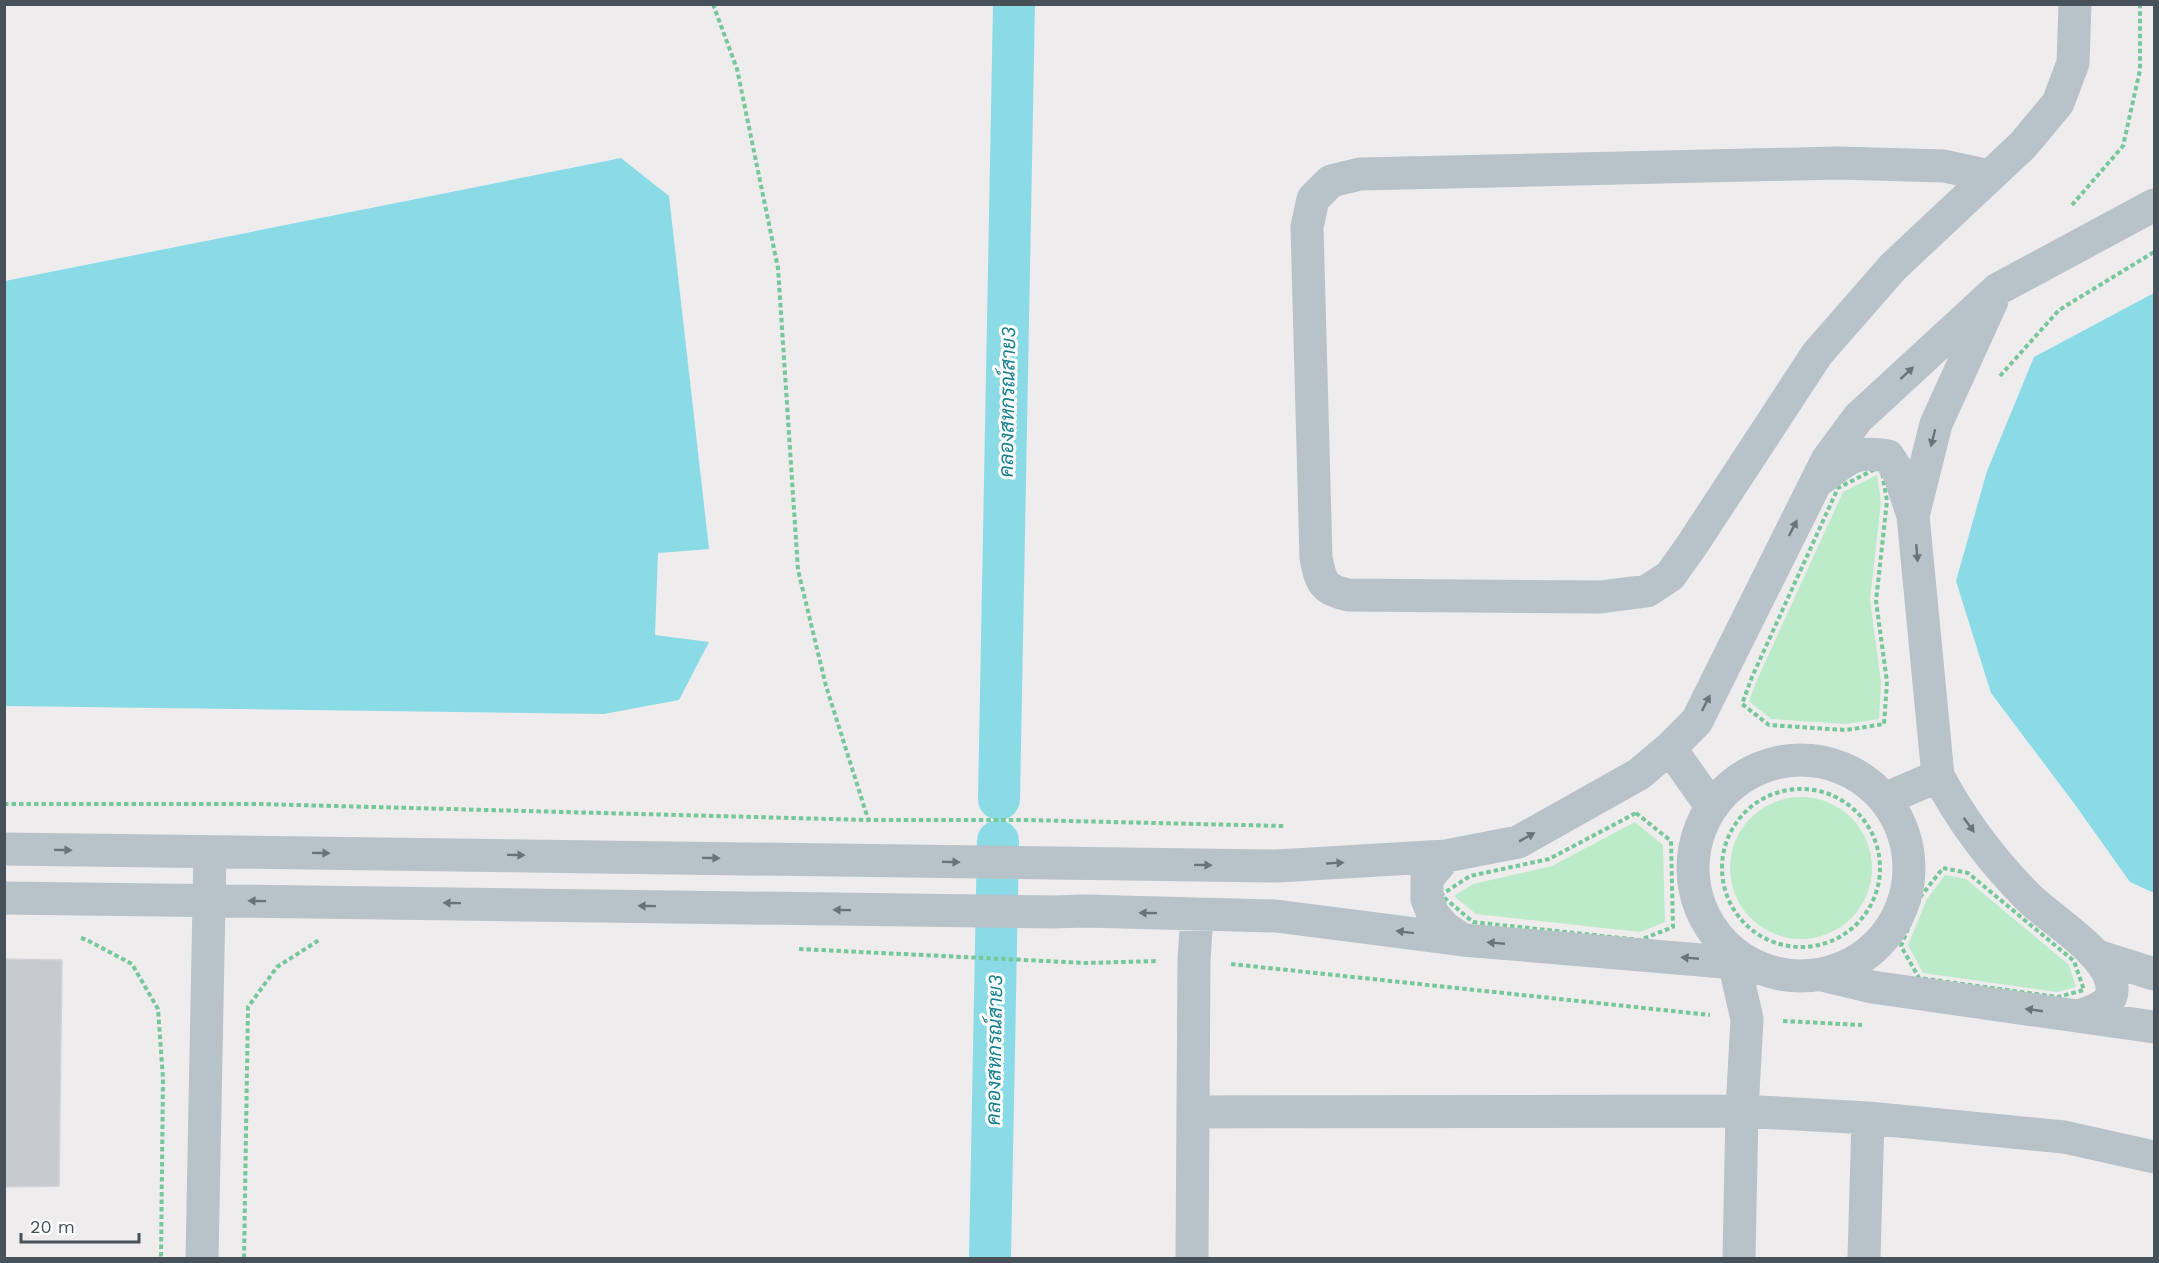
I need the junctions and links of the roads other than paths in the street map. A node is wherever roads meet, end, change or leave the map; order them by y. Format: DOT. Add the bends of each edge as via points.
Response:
graph roads {
  1 [pos="2075,4"];
  2 [pos="1990,176"];
  3 [pos="2154,205"];
  4 [pos="1998,289"];
  5 [pos="1816,483"];
  6 [pos="1913,516"];
  7 [pos="1670,748"];
  8 [pos="1938,776"];
  9 [pos="1885,799"];
  10 [pos="1711,806"];
  11 [pos="4,849"];
  12 [pos="210,852"];
  13 [pos="1446,856"];
  14 [pos="4,898"];
  15 [pos="210,901"];
  16 [pos="1197,914"];
  17 [pos="1468,931"];
  18 [pos="2097,956"];
  19 [pos="1741,963"];
  20 [pos="2154,974"];
  21 [pos="1822,975"];
  22 [pos="2079,1016"];
  23 [pos="2154,1027"];
  24 [pos="1742,1111"];
  25 [pos="1193,1112"];
  26 [pos="1868,1118"];
  27 [pos="2154,1157"];
  28 [pos="202,1258"];
  29 [pos="1192,1258"];
  30 [pos="1739,1258"];
  31 [pos="1864,1258"];
  1 -- 2 [label="street" via="2073,63 2058,103 2023,145"];
  2 -- 2 [label="street" via="1944,166 1838,163 1360,174 1331,181 1313,199 1307,226 1316,558 1321,581 1332,591 1348,595 1600,597 1647,591 1670,576 1817,354 1893,267"];
  3 -- 4 [label="street"];
  5 -- 4 [label="street, one-way" via="1827,460 1858,418"];
  4 -- 6 [label="street, one-way" via="1936,424"];
  5 -- 6 [label="street" via="1845,460 1866,452 1888,456 1899,473"];
  7 -- 5 [label="street, one-way" via="1697,721"];
  6 -- 8 [label="street, one-way"];
  7 -- 10 [label="street"];
  13 -- 7 [label="street, one-way" via="1518,842 1639,774"];
  8 -- 9 [label="street"];
  8 -- 18 [label="street, one-way" via="1994,859 2028,897"];
  9 -- 10 [label="street" via="1855,773 1817,760 1776,761 1739,778"];
  9 -- 21 [label="street" via="1904,832 1910,869 1903,905 1885,937 1864,956"];
  10 -- 19 [label="street" via="1696,840 1692,875 1700,910 1720,941"];
  11 -- 12 [label="street, one-way"];
  12 -- 13 [label="street, one-way" via="1277,866"];
  12 -- 15 [label="street"];
  13 -- 17 [label="street" via="1427,879 1427,899 1444,927"];
  14 -- 15 [label="street"];
  16 -- 15 [label="street, one-way"];
  15 -- 28 [label="street"];
  17 -- 16 [label="street, one-way"];
  16 -- 25 [label="street"];
  19 -- 17 [label="street, one-way"];
  18 -- 20 [label="street"];
  18 -- 22 [label="street" via="2112,983 2109,1001"];
  19 -- 21 [label="street" via="1784,976"];
  19 -- 24 [label="street" via="1748,1019"];
  22 -- 21 [label="street, one-way" via="1872,987"];
  22 -- 23 [label="street"];
  24 -- 25 [label="street"];
  24 -- 26 [label="street"];
  24 -- 30 [label="street"];
  25 -- 29 [label="street"];
  26 -- 27 [label="street" via="2064,1137"];
  26 -- 31 [label="street"];
}
